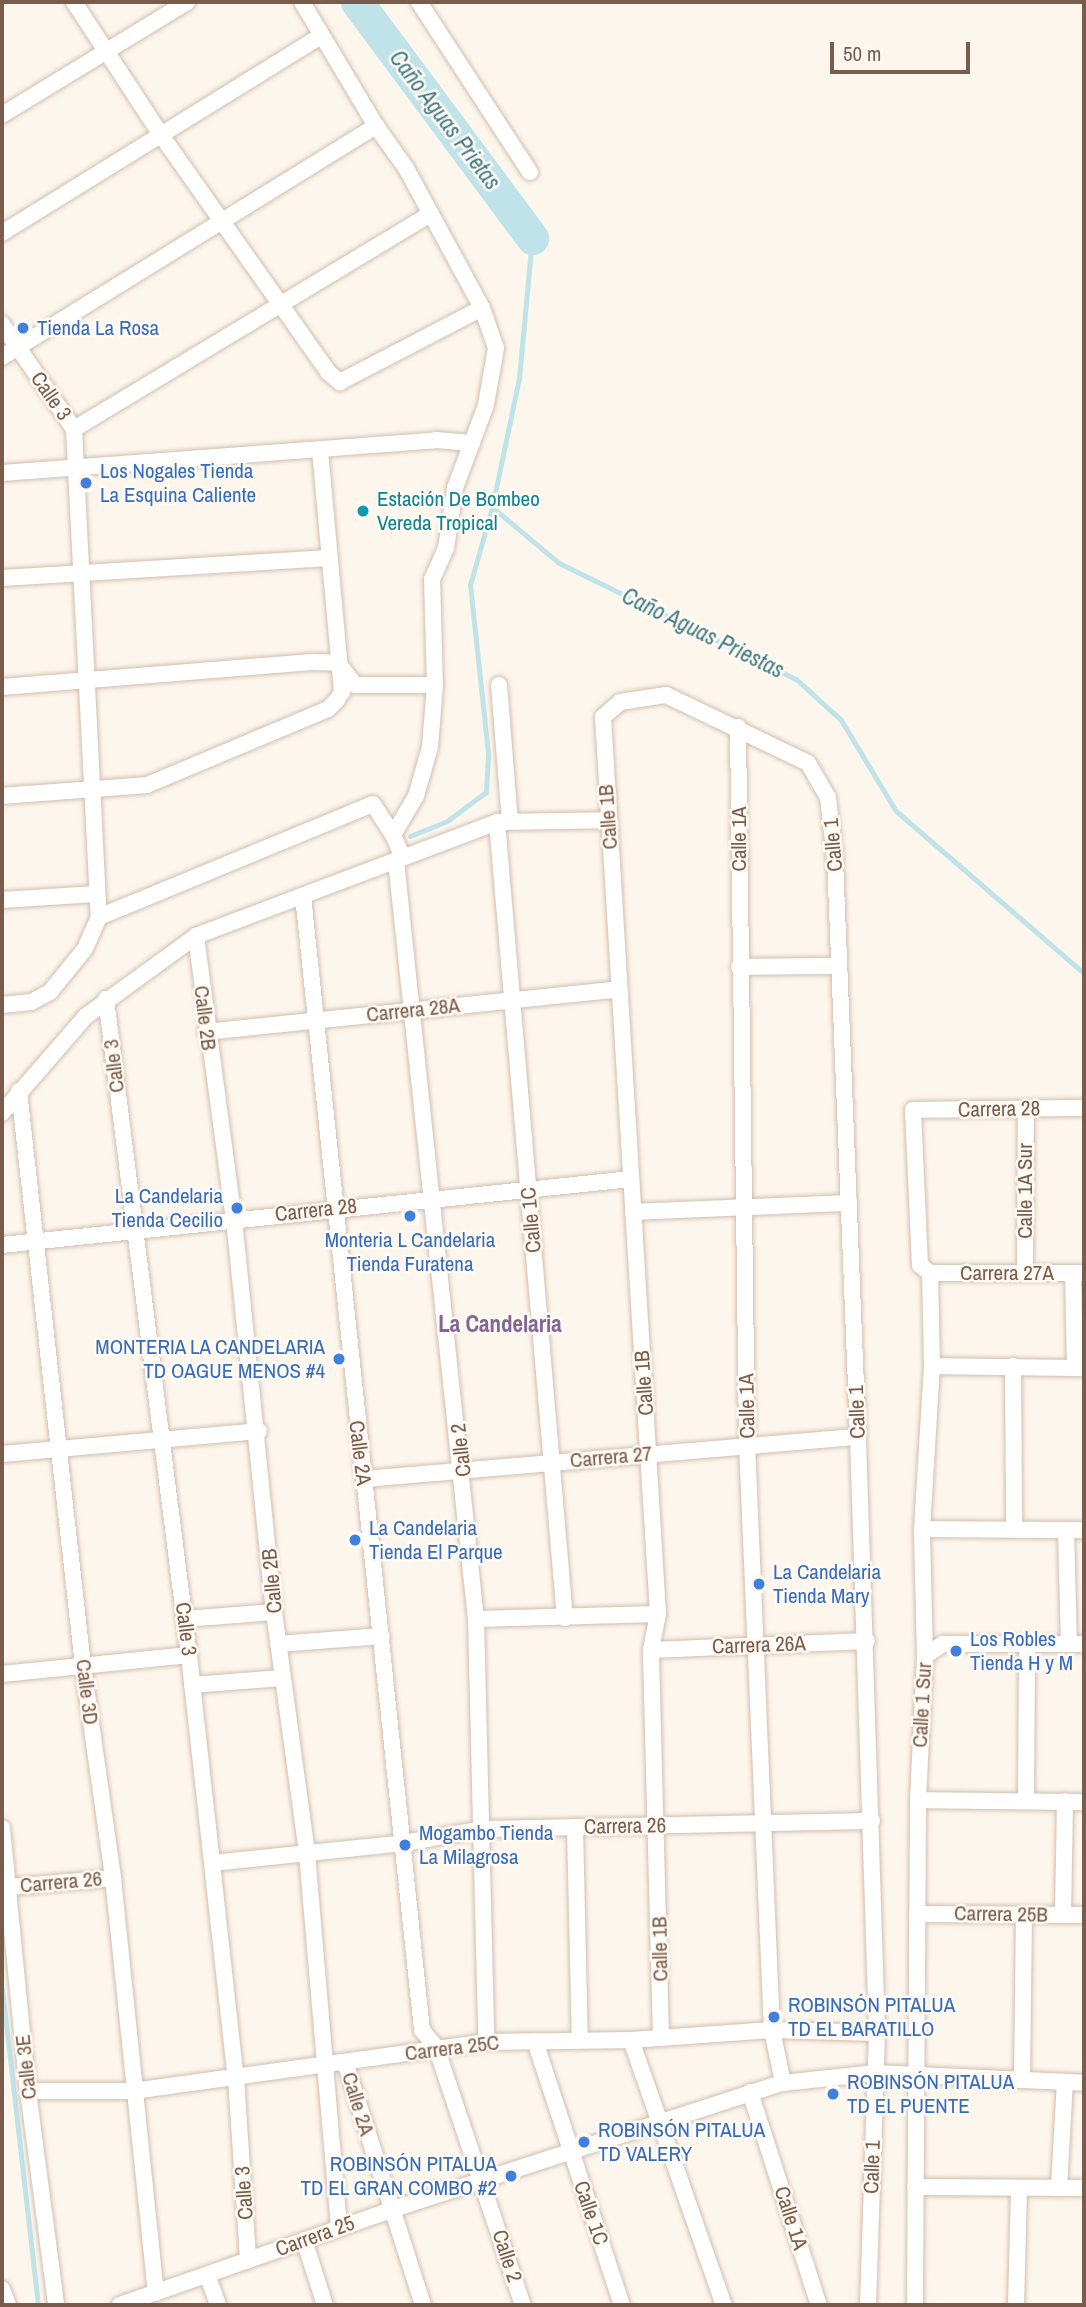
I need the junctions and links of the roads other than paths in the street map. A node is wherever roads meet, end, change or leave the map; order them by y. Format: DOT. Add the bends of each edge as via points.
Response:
graph roads {
  1 [pos="74,2"];
  2 [pos="187,2"];
  3 [pos="302,2"];
  4 [pos="419,2"];
  5 [pos="322,35"];
  6 [pos="106,51"];
  7 [pos="2,115"];
  8 [pos="376,126"];
  9 [pos="162,135"];
  10 [pos="530,172"];
  11 [pos="431,214"];
  12 [pos="223,218"];
  13 [pos="2,233"];
  14 [pos="284,305"];
  15 [pos="482,308"];
  16 [pos="2,324"];
  17 [pos="18,348"];
  18 [pos="2,357"];
  19 [pos="74,429"];
  20 [pos="472,443"];
  21 [pos="320,450"];
  22 [pos="75,469"];
  23 [pos="2,473"];
  24 [pos="329,558"];
  25 [pos="78,571"];
  26 [pos="2,578"];
  27 [pos="338,663"];
  28 [pos="87,682"];
  29 [pos="435,685"];
  30 [pos="499,685"];
  31 [pos="2,687"];
  32 [pos="738,727"];
  33 [pos="603,729"];
  34 [pos="92,790"];
  35 [pos="2,796"];
  36 [pos="609,820"];
  37 [pos="503,822"];
  38 [pos="393,835"];
  39 [pos="396,861"];
  40 [pos="96,894"];
  41 [pos="303,897"];
  42 [pos="2,900"];
  43 [pos="99,918"];
  44 [pos="196,936"];
  45 [pos="839,966"];
  46 [pos="739,967"];
  47 [pos="619,989"];
  48 [pos="106,999"];
  49 [pos="512,1000"];
  50 [pos="2,1004"];
  51 [pos="410,1011"];
  52 [pos="315,1020"];
  53 [pos="206,1032"];
  54 [pos="19,1091"];
  55 [pos="1084,1108"];
  56 [pos="1026,1109"];
  57 [pos="913,1110"];
  58 [pos="2,1113"];
  59 [pos="631,1179"];
  60 [pos="528,1189"];
  61 [pos="435,1197"];
  62 [pos="849,1203"];
  63 [pos="744,1206"];
  64 [pos="334,1209"];
  65 [pos="633,1212"];
  66 [pos="234,1219"];
  67 [pos="134,1230"];
  68 [pos="36,1240"];
  69 [pos="2,1245"];
  70 [pos="930,1273"];
  71 [pos="1025,1273"];
  72 [pos="1078,1273"];
  73 [pos="932,1366"];
  74 [pos="1013,1366"];
  75 [pos="1080,1368"];
  76 [pos="259,1431"];
  77 [pos="859,1437"];
  78 [pos="160,1439"];
  79 [pos="747,1444"];
  80 [pos="61,1448"];
  81 [pos="2,1454"];
  82 [pos="649,1454"];
  83 [pos="552,1463"];
  84 [pos="463,1469"];
  85 [pos="364,1479"];
  86 [pos="922,1529"];
  87 [pos="1014,1529"];
  88 [pos="1066,1530"];
  89 [pos="1084,1530"];
  90 [pos="274,1612"];
  91 [pos="658,1614"];
  92 [pos="565,1618"];
  93 [pos="185,1619"];
  94 [pos="476,1619"];
  95 [pos="382,1636"];
  96 [pos="867,1641"];
  97 [pos="278,1644"];
  98 [pos="757,1644"];
  99 [pos="1027,1644"];
  100 [pos="1077,1644"];
  101 [pos="651,1650"];
  102 [pos="189,1655"];
  103 [pos="925,1656"];
  104 [pos="83,1666"];
  105 [pos="2,1674"];
  106 [pos="282,1678"];
  107 [pos="192,1685"];
  108 [pos="918,1800"];
  109 [pos="1026,1801"];
  110 [pos="1065,1801"];
  111 [pos="1084,1802"];
  112 [pos="872,1821"];
  113 [pos="762,1823"];
  114 [pos="659,1826"];
  115 [pos="575,1827"];
  116 [pos="2,1828"];
  117 [pos="482,1829"];
  118 [pos="404,1843"];
  119 [pos="307,1854"];
  120 [pos="212,1863"];
  121 [pos="113,1878"];
  122 [pos="9,1887"];
  123 [pos="917,1914"];
  124 [pos="1024,1915"];
  125 [pos="1063,1915"];
  126 [pos="1084,1915"];
  127 [pos="772,2030"];
  128 [pos="877,2033"];
  129 [pos="661,2037"];
  130 [pos="580,2040"];
  131 [pos="631,2040"];
  132 [pos="535,2041"];
  133 [pos="486,2042"];
  134 [pos="436,2047"];
  135 [pos="345,2062"];
  136 [pos="326,2066"];
  137 [pos="879,2073"];
  138 [pos="908,2075"];
  139 [pos="236,2078"];
  140 [pos="1022,2080"];
  141 [pos="1065,2082"];
  142 [pos="783,2083"];
  143 [pos="1084,2083"];
  144 [pos="28,2091"];
  145 [pos="132,2091"];
  146 [pos="750,2092"];
  147 [pos="661,2122"];
  148 [pos="570,2151"];
  149 [pos="483,2179"];
  150 [pos="915,2187"];
  151 [pos="1019,2188"];
  152 [pos="1059,2188"];
  153 [pos="1084,2188"];
  154 [pos="391,2210"];
  155 [pos="338,2227"];
  156 [pos="304,2240"];
  157 [pos="248,2261"];
  158 [pos="208,2277"];
  159 [pos="2,2289"];
  160 [pos="156,2293"];
  161 [pos="8,2305"];
  162 [pos="56,2305"];
  163 [pos="123,2305"];
  164 [pos="218,2305"];
  165 [pos="325,2305"];
  166 [pos="423,2305"];
  167 [pos="523,2305"];
  168 [pos="622,2305"];
  169 [pos="724,2305"];
  170 [pos="819,2305"];
  171 [pos="868,2305"];
  172 [pos="915,2305"];
  173 [pos="1016,2305"];
  1 -- 6 [label="street"];
  2 -- 6 [label="street"];
  3 -- 5 [label="street"];
  4 -- 10 [label="street"];
  5 -- 8 [label="street"];
  5 -- 9 [label="street"];
  6 -- 7 [label="street"];
  6 -- 9 [label="street"];
  8 -- 11 [label="street"];
  8 -- 12 [label="street"];
  9 -- 12 [label="street"];
  9 -- 13 [label="street"];
  11 -- 14 [label="street"];
  11 -- 15 [label="street"];
  12 -- 14 [label="street"];
  12 -- 17 [label="street"];
  14 -- 15 [label="street" via="328,372 340,382"];
  14 -- 19 [label="street"];
  15 -- 20 [label="street" via="496,348 486,405"];
  16 -- 17 [label="street, Calle 3"];
  17 -- 18 [label="street"];
  17 -- 19 [label="street, Calle 3"];
  19 -- 22 [label="street, Calle 3"];
  20 -- 21 [label="street" via="436,440"];
  20 -- 29 [label="street" via="455,488 446,548 432,579"];
  21 -- 22 [label="street"];
  21 -- 24 [label="street"];
  22 -- 23 [label="street"];
  22 -- 25 [label="street, Calle 3"];
  24 -- 25 [label="street"];
  24 -- 27 [label="street"];
  25 -- 26 [label="street"];
  25 -- 28 [label="street, Calle 3"];
  27 -- 28 [label="street"];
  27 -- 29 [label="street" via="355,685"];
  27 -- 34 [label="street" via="342,692 328,709 147,785"];
  28 -- 31 [label="street"];
  28 -- 34 [label="street, Calle 3"];
  29 -- 38 [label="street" via="427,766"];
  30 -- 37 [label="street, Calle 1C"];
  32 -- 33 [label="street, Calle 1" via="666,695 620,702 603,717"];
  32 -- 45 [label="street, Calle 1" via="808,763 828,797"];
  32 -- 46 [label="street, Calle 1A"];
  33 -- 36 [label="street, Calle 1B"];
  34 -- 35 [label="street"];
  34 -- 40 [label="street, Calle 3"];
  36 -- 37 [label="street"];
  36 -- 47 [label="street, Calle 1B"];
  37 -- 39 [label="street"];
  37 -- 49 [label="street, Calle 1C"];
  38 -- 39 [label="street, Calle 2" via="401,853"];
  38 -- 43 [label="street" via="373,804"];
  39 -- 41 [label="street"];
  39 -- 51 [label="street, Calle 2"];
  40 -- 42 [label="street"];
  40 -- 43 [label="street, Calle 3"];
  41 -- 44 [label="street"];
  41 -- 52 [label="street, Calle 2A"];
  43 -- 50 [label="street" via="84,950 50,992 31,1002"];
  44 -- 48 [label="street"];
  44 -- 53 [label="street, Calle 2B"];
  45 -- 46 [label="street"];
  45 -- 62 [label="street, Calle 1"];
  46 -- 63 [label="street, Calle 1A"];
  47 -- 49 [label="street, Carrera 28A"];
  47 -- 59 [label="street, Calle 1B"];
  48 -- 54 [label="street"];
  48 -- 67 [label="street, Calle 3"];
  49 -- 51 [label="street, Carrera 28A"];
  49 -- 60 [label="street, Calle 1C"];
  51 -- 52 [label="street, Carrera 28A"];
  51 -- 61 [label="street, Calle 2"];
  52 -- 53 [label="street, Carrera 28A"];
  52 -- 64 [label="street, Calle 2A"];
  53 -- 66 [label="street, Calle 2B"];
  54 -- 58 [label="street"];
  54 -- 68 [label="street, Calle 3D"];
  55 -- 56 [label="street, Carrera 28"];
  56 -- 57 [label="street, Carrera 28"];
  56 -- 71 [label="street, Calle 1A Sur"];
  57 -- 70 [label="street, Calle 1 Sur" via="920,1265"];
  59 -- 60 [label="street, Carrera 28"];
  59 -- 65 [label="street, Calle 1B"];
  60 -- 61 [label="street, Carrera 28"];
  60 -- 83 [label="street, Calle 1C"];
  61 -- 64 [label="street, Carrera 28"];
  61 -- 84 [label="street, Calle 2"];
  62 -- 63 [label="street"];
  62 -- 77 [label="street, Calle 1"];
  63 -- 65 [label="street"];
  63 -- 79 [label="street, Calle 1A"];
  64 -- 66 [label="street, Carrera 28"];
  64 -- 85 [label="street, Calle 2A"];
  65 -- 82 [label="street, Calle 1B"];
  66 -- 67 [label="street, Carrera 28"];
  66 -- 76 [label="street, Calle 2B"];
  67 -- 68 [label="street, Carrera 28"];
  67 -- 78 [label="street, Calle 3"];
  68 -- 69 [label="street, Carrera 28"];
  68 -- 80 [label="street, Calle 3D"];
  70 -- 71 [label="street, Carrera 27A"];
  70 -- 73 [label="street, Calle 1 Sur"];
  71 -- 72 [label="street, Carrera 27A"];
  72 -- 75 [label="street"];
  73 -- 74 [label="street"];
  73 -- 86 [label="street, Calle 1 Sur"];
  74 -- 75 [label="street"];
  74 -- 87 [label="street"];
  76 -- 78 [label="street"];
  76 -- 90 [label="street, Calle 2B"];
  77 -- 79 [label="street, Carrera 27"];
  77 -- 96 [label="street, Calle 1"];
  78 -- 80 [label="street"];
  78 -- 93 [label="street, Calle 3"];
  79 -- 82 [label="street, Carrera 27"];
  79 -- 98 [label="street, Calle 1A"];
  80 -- 81 [label="street"];
  80 -- 104 [label="street, Calle 3D"];
  82 -- 83 [label="street, Carrera 27"];
  82 -- 91 [label="street, Calle 1B"];
  83 -- 84 [label="street, Carrera 27"];
  83 -- 92 [label="street, Calle 1C"];
  84 -- 85 [label="street, Carrera 27"];
  84 -- 94 [label="street, Calle 2"];
  85 -- 95 [label="street, Calle 2A"];
  86 -- 87 [label="street"];
  86 -- 103 [label="street, Calle 1 Sur"];
  87 -- 88 [label="street"];
  88 -- 89 [label="street"];
  88 -- 100 [label="street"];
  90 -- 93 [label="street"];
  90 -- 97 [label="street, Calle 2B"];
  91 -- 92 [label="street"];
  91 -- 101 [label="street, Calle 1B"];
  92 -- 94 [label="street"];
  93 -- 102 [label="street, Calle 3"];
  94 -- 117 [label="street, Calle 2"];
  95 -- 97 [label="street"];
  95 -- 118 [label="street, Calle 2A"];
  96 -- 98 [label="street, Carrera 26A"];
  96 -- 112 [label="street, Calle 1"];
  97 -- 106 [label="street, Calle 2B"];
  98 -- 101 [label="street, Carrera 26A"];
  98 -- 113 [label="street, Calle 1A"];
  99 -- 100 [label="street"];
  99 -- 103 [label="street" via="943,1644"];
  99 -- 109 [label="street"];
  101 -- 114 [label="street, Calle 1B"];
  102 -- 104 [label="street"];
  102 -- 107 [label="street, Calle 3"];
  103 -- 108 [label="street, Calle 1 Sur"];
  104 -- 105 [label="street"];
  104 -- 121 [label="street, Calle 3D"];
  106 -- 107 [label="street"];
  106 -- 119 [label="street, Calle 2B"];
  107 -- 120 [label="street, Calle 3"];
  108 -- 109 [label="street"];
  108 -- 123 [label="street, Calle 1 Sur"];
  109 -- 110 [label="street"];
  110 -- 111 [label="street"];
  110 -- 125 [label="street"];
  112 -- 113 [label="street, Carrera 26"];
  112 -- 128 [label="street, Calle 1"];
  113 -- 114 [label="street, Carrera 26"];
  113 -- 127 [label="street, Calle 1A"];
  114 -- 115 [label="street, Carrera 26"];
  114 -- 129 [label="street, Calle 1B"];
  115 -- 117 [label="street, Carrera 26"];
  115 -- 130 [label="street"];
  116 -- 122 [label="street, Calle 3E"];
  117 -- 118 [label="street, Carrera 26"];
  117 -- 133 [label="street, Calle 2"];
  118 -- 119 [label="street, Carrera 26"];
  118 -- 134 [label="street, Calle 2A" via="422,2030"];
  119 -- 120 [label="street, Carrera 26"];
  119 -- 136 [label="street, Calle 2B"];
  120 -- 139 [label="street, Calle 3"];
  121 -- 122 [label="street, Carrera 26"];
  121 -- 145 [label="street, Calle 3D"];
  122 -- 144 [label="street, Calle 3E"];
  123 -- 124 [label="street, Carrera 25B"];
  123 -- 138 [label="street, Calle 1 Sur"];
  124 -- 125 [label="street, Carrera 25B"];
  124 -- 140 [label="street"];
  125 -- 126 [label="street, Carrera 25B"];
  127 -- 128 [label="street, Carrera 25C"];
  127 -- 129 [label="street, Carrera 25C"];
  127 -- 142 [label="street, Calle 1A"];
  128 -- 137 [label="street, Calle 1"];
  129 -- 131 [label="street, Carrera 25C"];
  130 -- 131 [label="street, Carrera 25C"];
  130 -- 132 [label="street, Carrera 25C"];
  131 -- 147 [label="street"];
  132 -- 133 [label="street, Carrera 25C"];
  132 -- 148 [label="street, Calle 1C"];
  133 -- 134 [label="street, Carrera 25C"];
  134 -- 135 [label="street, Carrera 25C"];
  134 -- 149 [label="street, Calle 2"];
  135 -- 136 [label="street, Carrera 25C"];
  135 -- 154 [label="street, Calle 2A"];
  136 -- 139 [label="street, Carrera 25C"];
  136 -- 155 [label="street, Calle 2B"];
  137 -- 138 [label="street, Carrera 25"];
  137 -- 142 [label="street, Carrera 25"];
  137 -- 171 [label="street, Calle 1"];
  138 -- 140 [label="street, Carrera 25"];
  138 -- 150 [label="street, Calle 1 Sur"];
  139 -- 145 [label="street, Carrera 25C"];
  139 -- 157 [label="street, Calle 3"];
  140 -- 141 [label="street, Carrera 25"];
  141 -- 143 [label="street, Carrera 25"];
  141 -- 152 [label="street"];
  142 -- 146 [label="street, Carrera 25"];
  144 -- 145 [label="street, Carrera 25C"];
  144 -- 162 [label="street, Calle 3E"];
  145 -- 160 [label="street, Calle 3D"];
  146 -- 147 [label="street, Carrera 25"];
  146 -- 170 [label="street, Calle 1A"];
  147 -- 148 [label="street, Carrera 25"];
  147 -- 169 [label="street"];
  148 -- 149 [label="street, Carrera 25"];
  148 -- 168 [label="street, Calle 1C"];
  149 -- 154 [label="street, Carrera 25"];
  149 -- 167 [label="street, Calle 2"];
  150 -- 151 [label="street"];
  150 -- 172 [label="street, Calle 1 Sur"];
  151 -- 152 [label="street"];
  151 -- 173 [label="street"];
  152 -- 153 [label="street"];
  154 -- 155 [label="street, Carrera 25"];
  154 -- 166 [label="street, Calle 2A"];
  155 -- 156 [label="street, Carrera 25"];
  156 -- 157 [label="street, Carrera 25"];
  156 -- 165 [label="street"];
  157 -- 158 [label="street, Carrera 25"];
  158 -- 160 [label="street, Carrera 25"];
  158 -- 164 [label="street"];
  159 -- 161 [label="street"];
  160 -- 163 [label="street, Carrera 25"];
}
